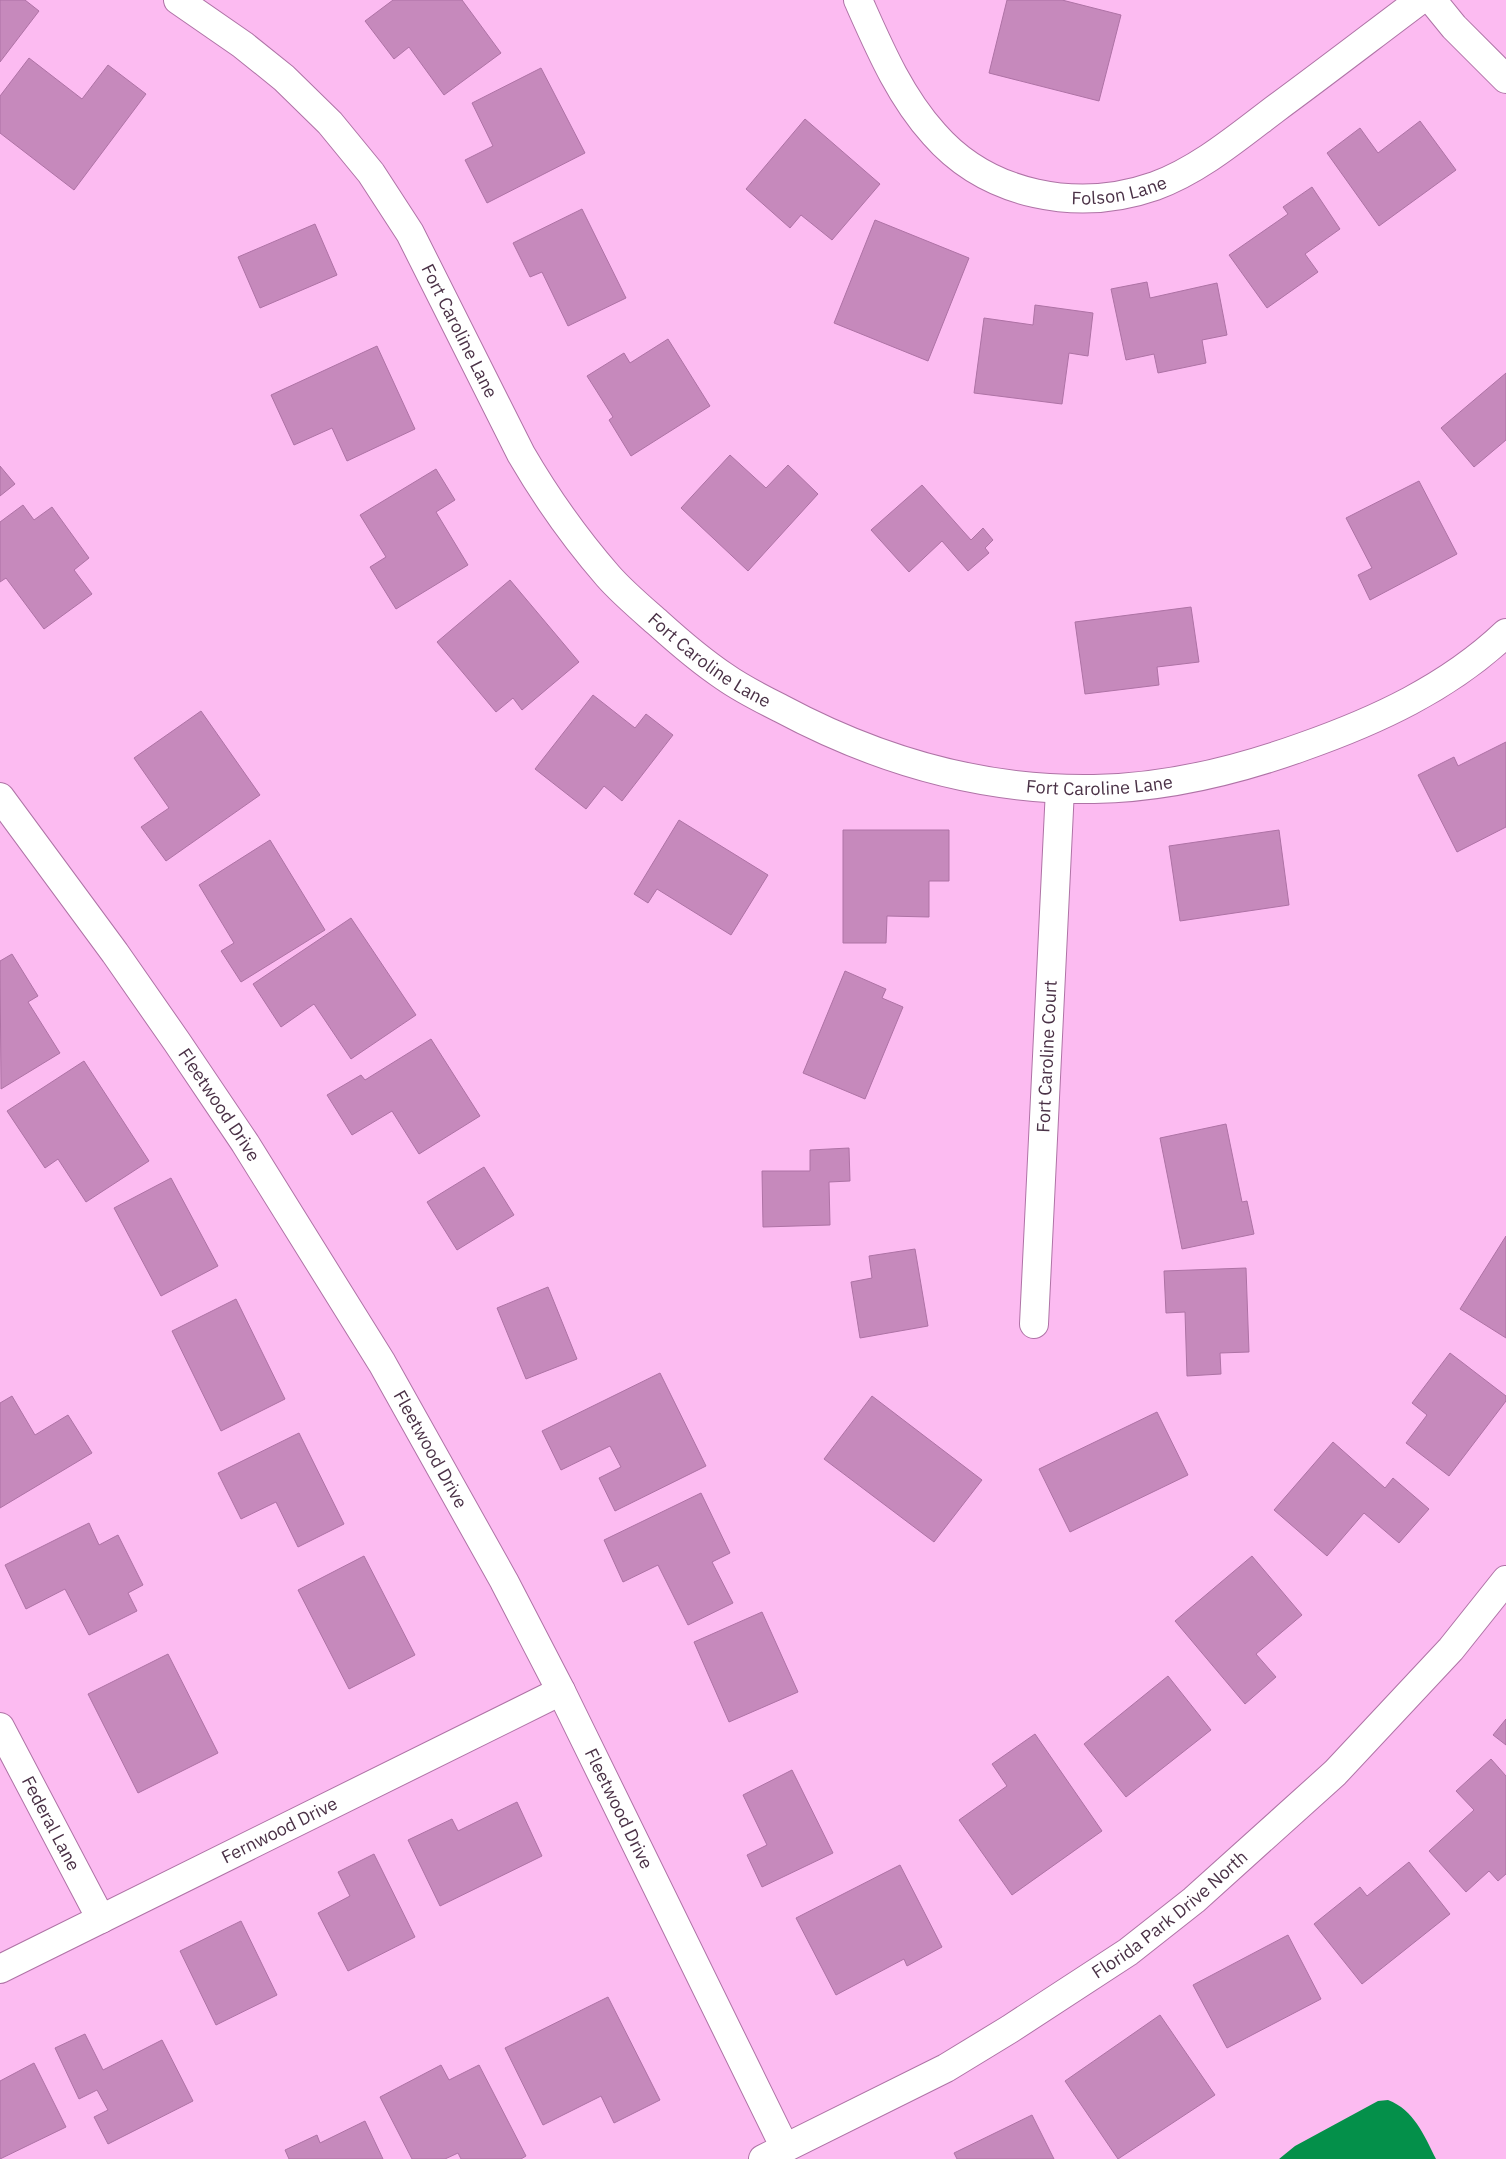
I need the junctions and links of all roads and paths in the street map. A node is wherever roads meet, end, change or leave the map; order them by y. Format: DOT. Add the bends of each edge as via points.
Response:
graph roads {
  1 [pos="178,0"];
  2 [pos="858,0"];
  3 [pos="1420,0"];
  4 [pos="1432,0"];
  5 [pos="1506,79"];
  6 [pos="1506,633"];
  7 [pos="1060,789"];
  8 [pos="0,797"];
  9 [pos="1034,1324"];
  10 [pos="1506,1580"];
  11 [pos="561,1691"];
  12 [pos="0,1726"];
  13 [pos="101,1919"];
  14 [pos="0,1969"];
  15 [pos="774,2154"];
  1 -- 7 [label="street, Fort Caroline Lane" via="284,78 330,124 371,173 410,233 541,488 588,552 637,605 727,679 801,720 857,745 919,767"];
  2 -- 3 [label="street, Folson Lane" via="899,86 934,134 958,158 982,175 1008,186 1034,194 1067,198 1136,191 1180,174 1232,142"];
  4 -- 5 [label="street"];
  6 -- 7 [label="street, Fort Caroline Lane" via="1477,658 1422,694 1357,726 1278,756 1216,774 1152,785"];
  7 -- 9 [label="street, Fort Caroline Court"];
  8 -- 11 [label="street, Fleetwood Drive" via="166,1026 309,1244 441,1466"];
  10 -- 15 [label="street, Florida Park Drive North" via="1450,1648 1335,1773 1194,1900 1128,1952 946,2068"];
  11 -- 13 [label="street, Fernwood Drive"];
  11 -- 15 [label="street, Fleetwood Drive"];
  12 -- 13 [label="street, Federal Lane"];
  13 -- 14 [label="street, Fernwood Drive"];
}
